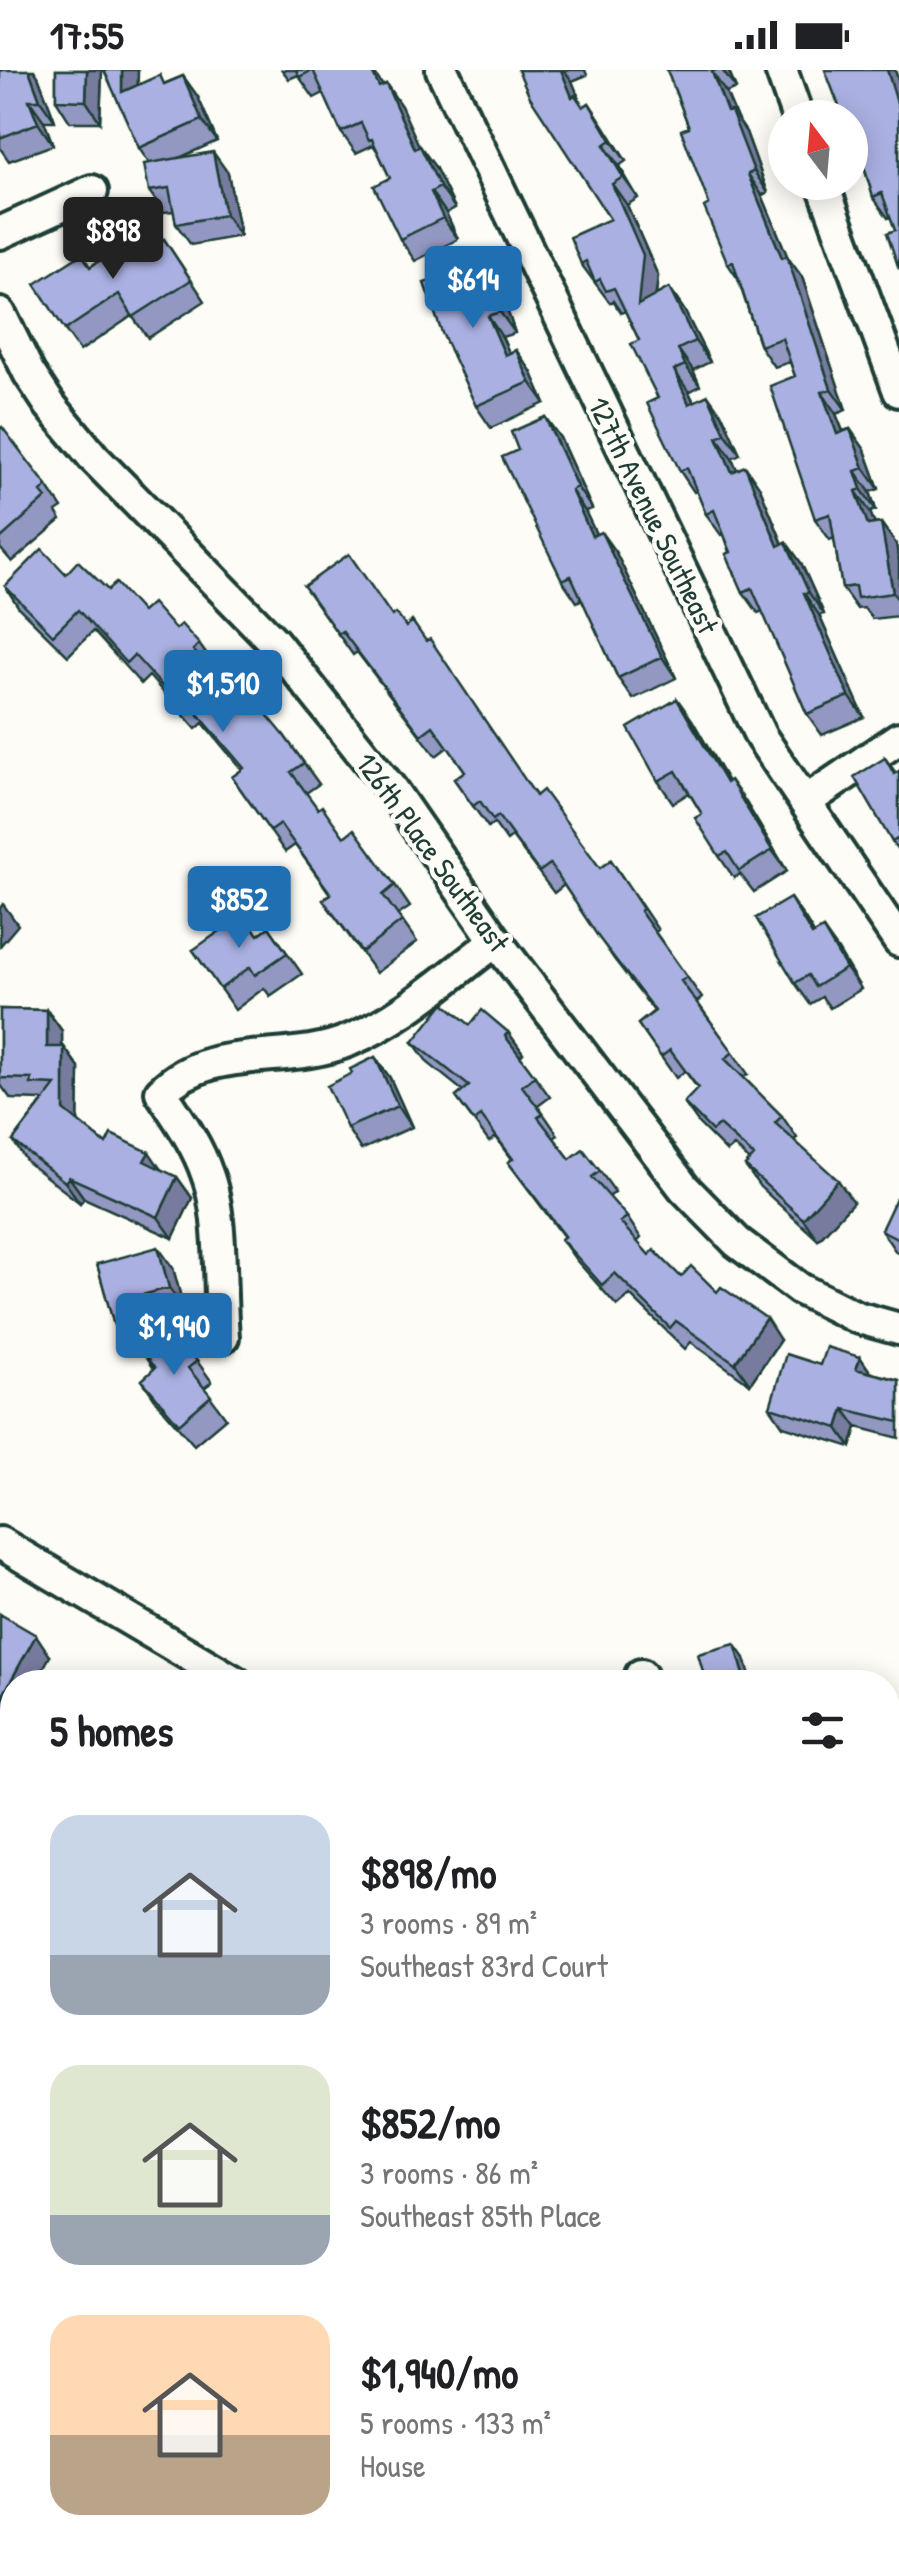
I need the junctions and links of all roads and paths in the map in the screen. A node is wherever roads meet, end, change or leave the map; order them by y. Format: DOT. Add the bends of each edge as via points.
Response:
graph roads {
  1 [pos="442,70"];
  2 [pos="781,70"];
  3 [pos="792,100"];
  4 [pos="92,191"];
  5 [pos="829,200"];
  6 [pos="0,233"];
  7 [pos="0,314"];
  8 [pos="897,377"];
  9 [pos="899,738"];
  10 [pos="805,802"];
  11 [pos="899,940"];
  12 [pos="496,941"];
  13 [pos="899,1329"];
  14 [pos="223,1337"];
  15 [pos="0,1543"];
  16 [pos="215,1670"];
  1 -- 10 [label="street, 127th Avenue Southeast" via="761,737"];
  2 -- 3 [label="street"];
  4 -- 6 [label="street"];
  5 -- 8 [label="street"];
  7 -- 12 [label="street, 126th Place Southeast" via="50,405 274,642 391,790"];
  9 -- 10 [label="street"];
  10 -- 11 [label="street, 127th Avenue Southeast"];
  12 -- 13 [label="street, 126th Place Southeast" via="684,1188 737,1242 800,1289 856,1318"];
  12 -- 14 [label="street" via="393,1018 348,1041 218,1060 177,1076 161,1092 208,1175"];
  15 -- 16 [label="street"];
}
